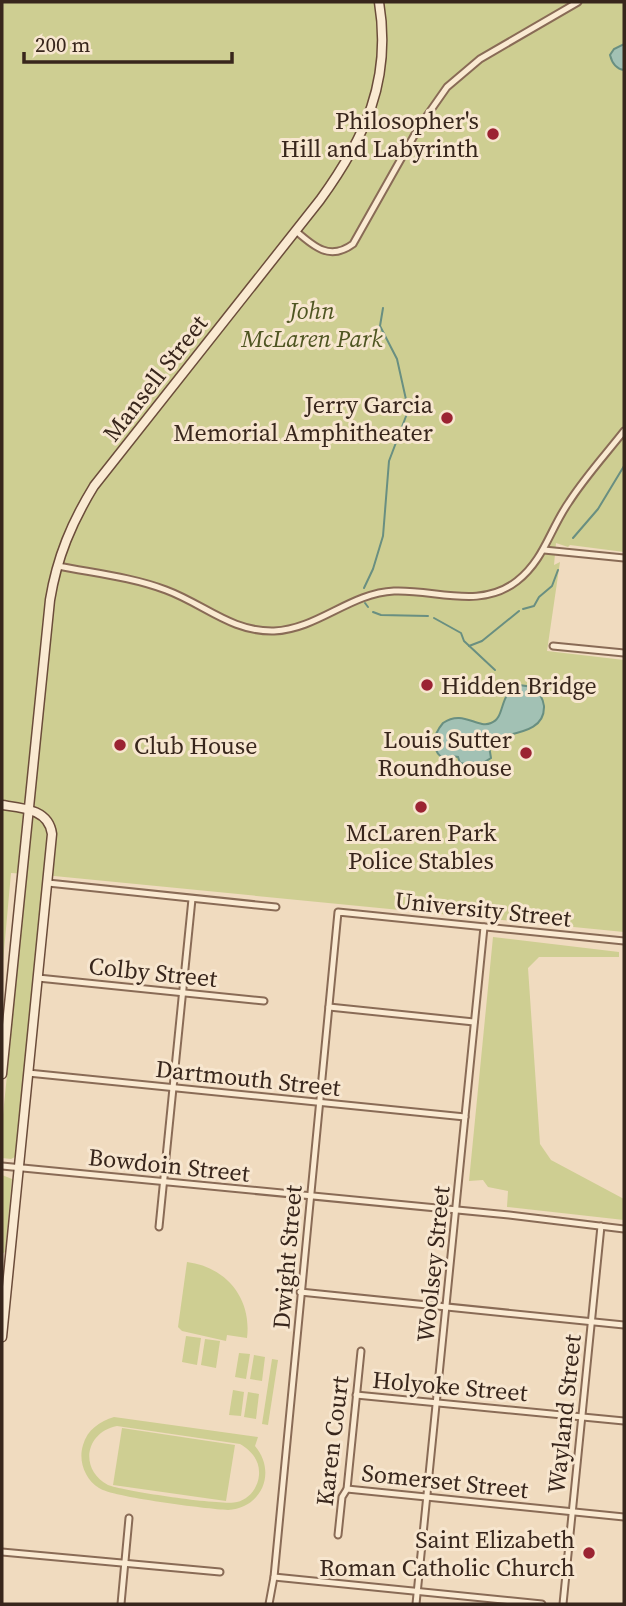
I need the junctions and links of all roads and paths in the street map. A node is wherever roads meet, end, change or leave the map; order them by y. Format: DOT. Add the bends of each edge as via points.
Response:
graph roads {
  1 [pos="379,2"];
  2 [pos="578,2"];
  3 [pos="296,231"];
  4 [pos="624,431"];
  5 [pos="544,550"];
  6 [pos="624,558"];
  7 [pos="57,566"];
  8 [pos="553,646"];
  9 [pos="624,653"];
  10 [pos="2,805"];
  11 [pos="30,809"];
  12 [pos="48,883"];
  13 [pos="192,899"];
  14 [pos="276,907"];
  15 [pos="338,912"];
  16 [pos="484,927"];
  17 [pos="624,941"];
  18 [pos="38,978"];
  19 [pos="183,993"];
  20 [pos="264,1001"];
  21 [pos="329,1007"];
  22 [pos="474,1022"];
  23 [pos="2,1072"];
  24 [pos="28,1073"];
  25 [pos="173,1088"];
  26 [pos="320,1102"];
  27 [pos="465,1117"];
  28 [pos="2,1166"];
  29 [pos="19,1168"];
  30 [pos="164,1182"];
  31 [pos="309,1197"];
  32 [pos="456,1211"];
  33 [pos="601,1226"];
  34 [pos="159,1227"];
  35 [pos="624,1229"];
  36 [pos="6,1263"];
  37 [pos="300,1292"];
  38 [pos="446,1307"];
  39 [pos="591,1321"];
  40 [pos="624,1325"];
  41 [pos="2,1337"];
  42 [pos="361,1351"];
  43 [pos="356,1395"];
  44 [pos="436,1402"];
  45 [pos="582,1416"];
  46 [pos="624,1421"];
  47 [pos="347,1489"];
  48 [pos="426,1497"];
  49 [pos="572,1511"];
  50 [pos="624,1517"];
  51 [pos="129,1518"];
  52 [pos="338,1535"];
  53 [pos="2,1552"];
  54 [pos="125,1564"];
  55 [pos="220,1573"];
  56 [pos="274,1577"];
  57 [pos="417,1591"];
  58 [pos="121,1604"];
  59 [pos="269,1604"];
  60 [pos="416,1604"];
  61 [pos="542,1604"];
  62 [pos="563,1604"];
  1 -- 3 [label="street, Mansell Street" via="382,59 368,119 337,178"];
  2 -- 3 [label="street" via="480,58 447,87 353,244 328,253"];
  3 -- 7 [label="street, Mansell Street" via="94,486"];
  4 -- 5 [label="street" via="568,502"];
  5 -- 6 [label="street"];
  5 -- 7 [label="street" via="516,582 496,593 462,597 386,592 312,622 276,631 229,623 156,586"];
  7 -- 11 [label="street, Mansell Street"];
  8 -- 9 [label="street"];
  10 -- 11 [label="street"];
  11 -- 12 [label="street" via="47,819 52,829"];
  11 -- 23 [label="street, Mansell Street"];
  12 -- 13 [label="street"];
  12 -- 18 [label="street"];
  13 -- 14 [label="street"];
  13 -- 19 [label="street"];
  15 -- 16 [label="street, University Street"];
  15 -- 21 [label="street, Dwight Street"];
  16 -- 17 [label="street, University Street"];
  16 -- 22 [label="street, Woolsey Street"];
  18 -- 19 [label="street, Colby Street"];
  18 -- 24 [label="street"];
  19 -- 20 [label="street, Colby Street"];
  19 -- 25 [label="street"];
  21 -- 22 [label="street"];
  21 -- 26 [label="street, Dwight Street"];
  22 -- 27 [label="street, Woolsey Street"];
  24 -- 25 [label="street, Dartmouth Street"];
  24 -- 29 [label="street"];
  25 -- 26 [label="street, Dartmouth Street"];
  25 -- 30 [label="street"];
  26 -- 27 [label="street, Dartmouth Street"];
  26 -- 31 [label="street, Dwight Street"];
  27 -- 32 [label="street, Woolsey Street"];
  28 -- 29 [label="street, Bowdoin Street"];
  29 -- 30 [label="street, Bowdoin Street"];
  29 -- 36 [label="street"];
  30 -- 31 [label="street, Bowdoin Street"];
  30 -- 34 [label="street"];
  31 -- 32 [label="street, Bowdoin Street"];
  31 -- 37 [label="street, Dwight Street"];
  32 -- 33 [label="street, Bowdoin Street"];
  32 -- 38 [label="street, Woolsey Street"];
  33 -- 35 [label="street, Bowdoin Street"];
  33 -- 39 [label="street, Wayland Street"];
  36 -- 41 [label="street"];
  37 -- 38 [label="street"];
  37 -- 56 [label="street, Dwight Street"];
  38 -- 39 [label="street"];
  38 -- 44 [label="street, Woolsey Street"];
  39 -- 40 [label="street"];
  39 -- 45 [label="street, Wayland Street"];
  42 -- 43 [label="street, Karen Court"];
  43 -- 44 [label="street, Holyoke Street"];
  43 -- 47 [label="street, Karen Court"];
  44 -- 45 [label="street, Holyoke Street"];
  44 -- 48 [label="street, Woolsey Street"];
  45 -- 46 [label="street, Holyoke Street"];
  45 -- 49 [label="street, Wayland Street"];
  47 -- 48 [label="street, Somerset Street"];
  47 -- 52 [label="street, Karen Court"];
  48 -- 49 [label="street, Somerset Street"];
  48 -- 57 [label="street, Woolsey Street"];
  49 -- 50 [label="street, Somerset Street"];
  49 -- 62 [label="street, Wayland Street"];
  51 -- 54 [label="street"];
  53 -- 54 [label="street"];
  54 -- 55 [label="street"];
  54 -- 58 [label="street"];
  56 -- 57 [label="street"];
  56 -- 59 [label="street, Dwight Street"];
  57 -- 60 [label="street, Woolsey Street"];
  57 -- 61 [label="street"];
}
